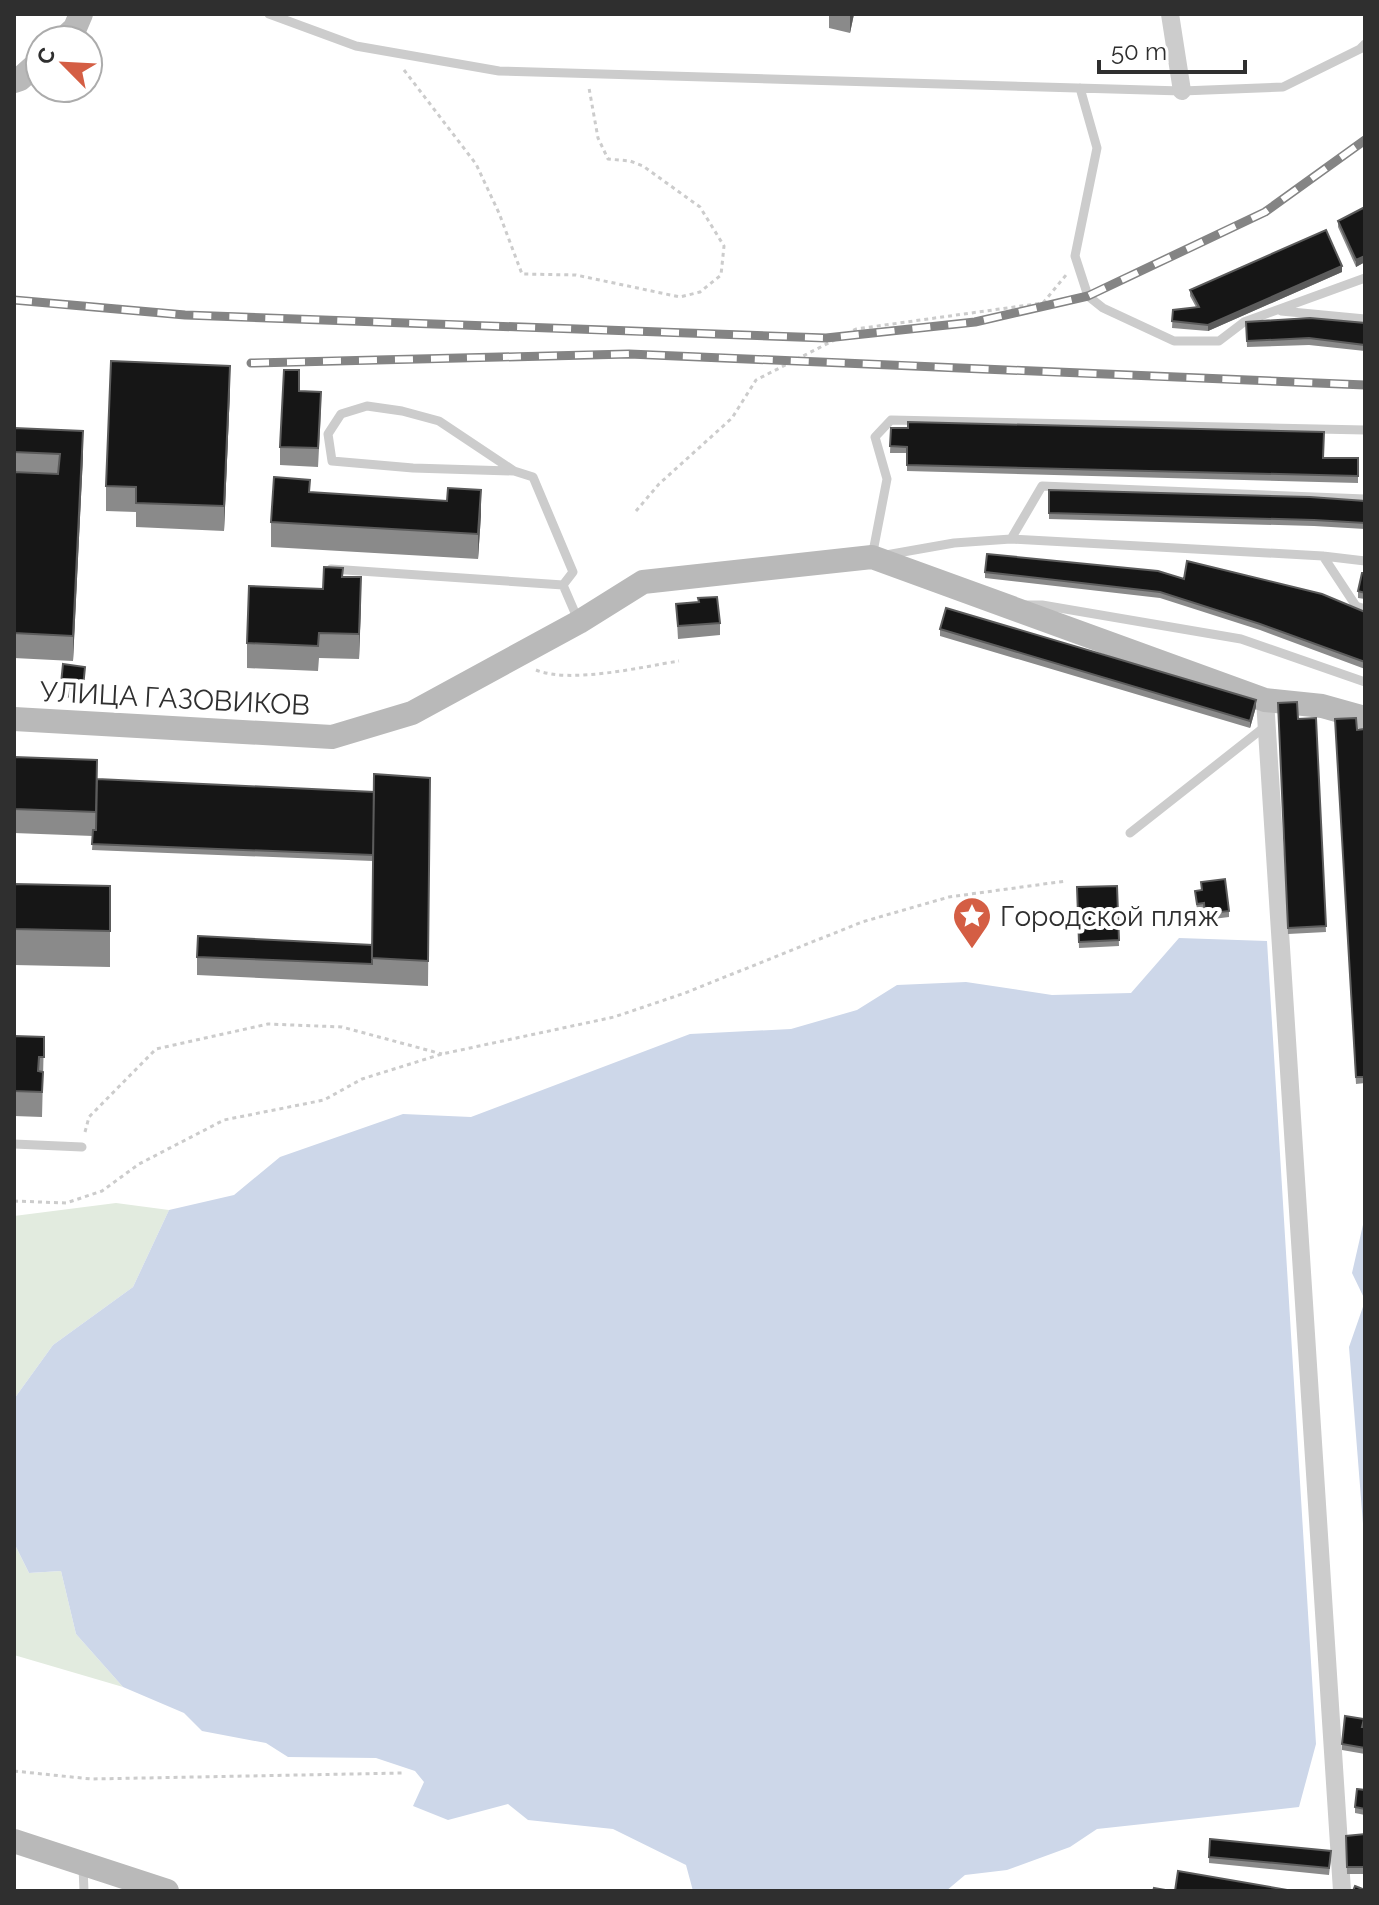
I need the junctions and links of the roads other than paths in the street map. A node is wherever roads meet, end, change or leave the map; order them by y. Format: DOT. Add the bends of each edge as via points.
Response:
graph roads {
  1 [pos="269,14"];
  2 [pos="1170,14"];
  3 [pos="1365,44"];
  4 [pos="1080,88"];
  5 [pos="1182,91"];
  6 [pos="1364,280"];
  7 [pos="1276,311"];
  8 [pos="1365,319"];
  9 [pos="1365,430"];
  10 [pos="514,471"];
  11 [pos="1365,499"];
  12 [pos="1011,539"];
  13 [pos="1323,556"];
  14 [pos="872,557"];
  15 [pos="1365,561"];
  16 [pos="327,569"];
  17 [pos="563,585"];
  18 [pos="1002,604"];
  19 [pos="1365,609"];
  20 [pos="579,622"];
  21 [pos="1365,682"];
  22 [pos="1265,700"];
  23 [pos="1365,718"];
  24 [pos="14,719"];
  25 [pos="1267,725"];
  26 [pos="1130,833"];
  27 [pos="14,1144"];
  28 [pos="82,1147"];
  29 [pos="14,1841"];
  30 [pos="83,1864"];
  31 [pos="84,1891"];
  32 [pos="167,1891"];
  33 [pos="1342,1891"];
  1 -- 4 [label="lane" via="356,46 499,71"];
  2 -- 5 [label="street"];
  3 -- 5 [label="lane" via="1283,87"];
  4 -- 5 [label="lane"];
  4 -- 7 [label="lane" via="1097,148 1075,256 1088,296 1174,341 1219,341 1244,322"];
  6 -- 7 [label="lane"];
  7 -- 8 [label="lane"];
  9 -- 14 [label="lane" via="891,420 875,437 887,479"];
  10 -- 10 [label="lane" via="332,461 328,434 341,414 367,406 402,411 439,421"];
  10 -- 17 [label="lane" via="533,477 573,572"];
  11 -- 12 [label="lane" via="1042,486"];
  12 -- 13 [label="lane"];
  12 -- 14 [label="lane"];
  13 -- 15 [label="lane"];
  13 -- 19 [label="lane" via="1356,606"];
  14 -- 18 [label="street"];
  14 -- 20 [label="street, УЛИЦА ГАЗОВИКОВ" via="643,582"];
  16 -- 17 [label="lane"];
  17 -- 20 [label="lane"];
  18 -- 21 [label="lane" via="1042,605 1241,639"];
  18 -- 22 [label="street"];
  20 -- 24 [label="street, УЛИЦА ГАЗОВИКОВ" via="412,713 332,737"];
  22 -- 23 [label="street" via="1322,706"];
  22 -- 25 [label="street"];
  25 -- 26 [label="lane"];
  25 -- 33 [label="street"];
  27 -- 28 [label="lane"];
  29 -- 30 [label="street"];
  30 -- 31 [label="lane"];
  30 -- 32 [label="street"];
}
